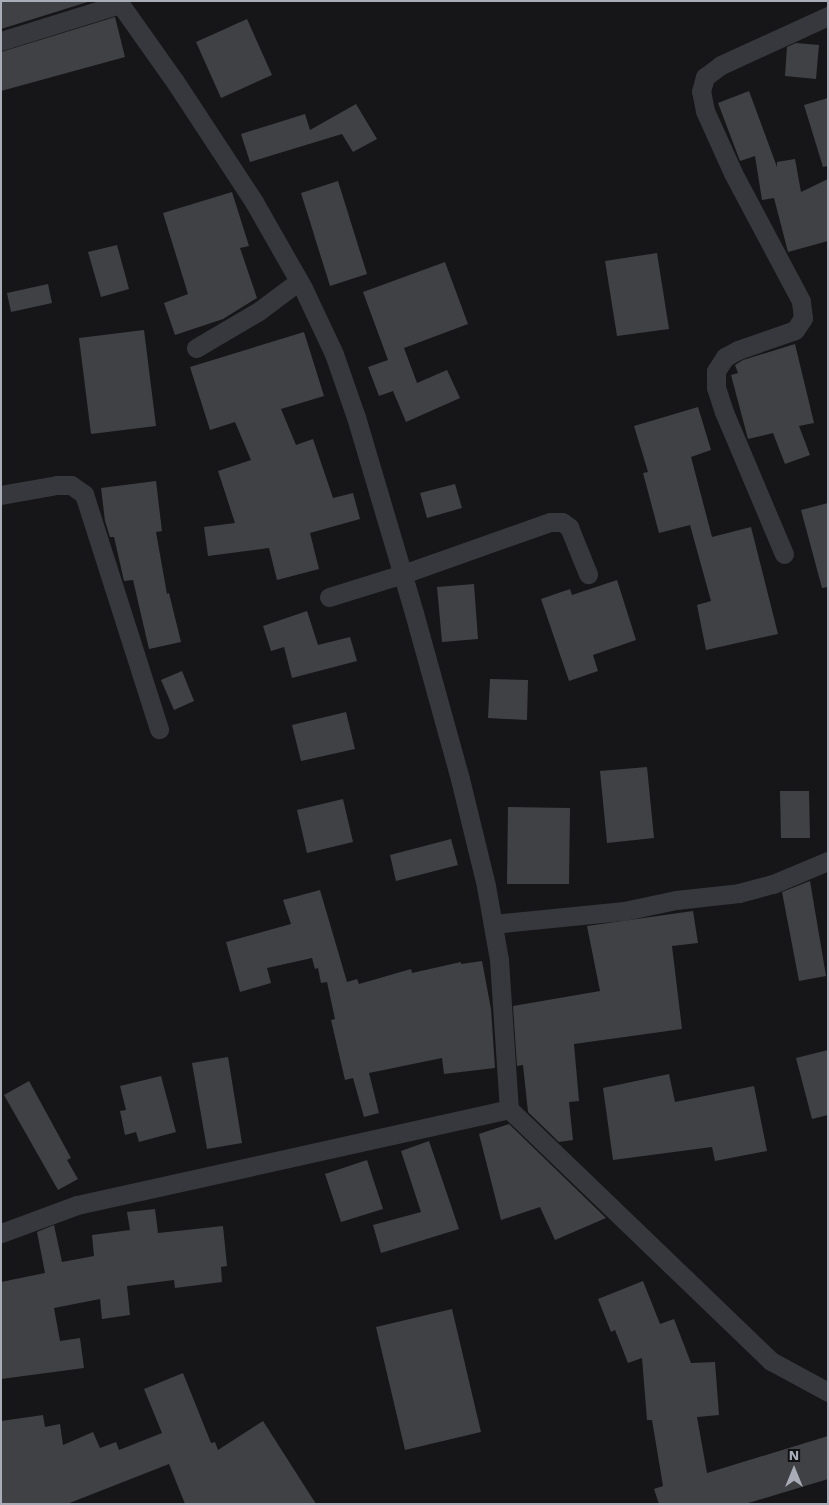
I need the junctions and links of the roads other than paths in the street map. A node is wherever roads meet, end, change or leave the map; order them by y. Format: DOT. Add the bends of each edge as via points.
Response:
graph roads {
  1 [pos="119,3"];
  2 [pos="828,16"];
  3 [pos="1,41"];
  4 [pos="299,281"];
  5 [pos="196,348"];
  6 [pos="1,495"];
  7 [pos="784,554"];
  8 [pos="403,574"];
  9 [pos="588,574"];
  10 [pos="329,597"];
  11 [pos="159,729"];
  12 [pos="828,861"];
  13 [pos="492,924"];
  14 [pos="509,1109"];
  15 [pos="1,1233"];
  16 [pos="828,1392"];
  1 -- 3 [label="street"];
  1 -- 4 [label="street" via="249,194"];
  2 -- 7 [label="street" via="721,65 705,76 701,92 705,111 733,173 801,301 803,318 795,330 738,350 725,357 716,371 716,388 724,412"];
  4 -- 5 [label="street" via="259,311"];
  4 -- 8 [label="street" via="334,354"];
  6 -- 11 [label="street" via="56,485 71,485 84,494"];
  8 -- 9 [label="street" via="550,522 562,522 569,527"];
  8 -- 10 [label="street"];
  8 -- 13 [label="street" via="460,779"];
  12 -- 13 [label="street" via="773,884 739,893 676,900 624,911"];
  13 -- 14 [label="street" via="502,989"];
  14 -- 15 [label="street" via="77,1205"];
  14 -- 16 [label="street" via="771,1361"];
}
